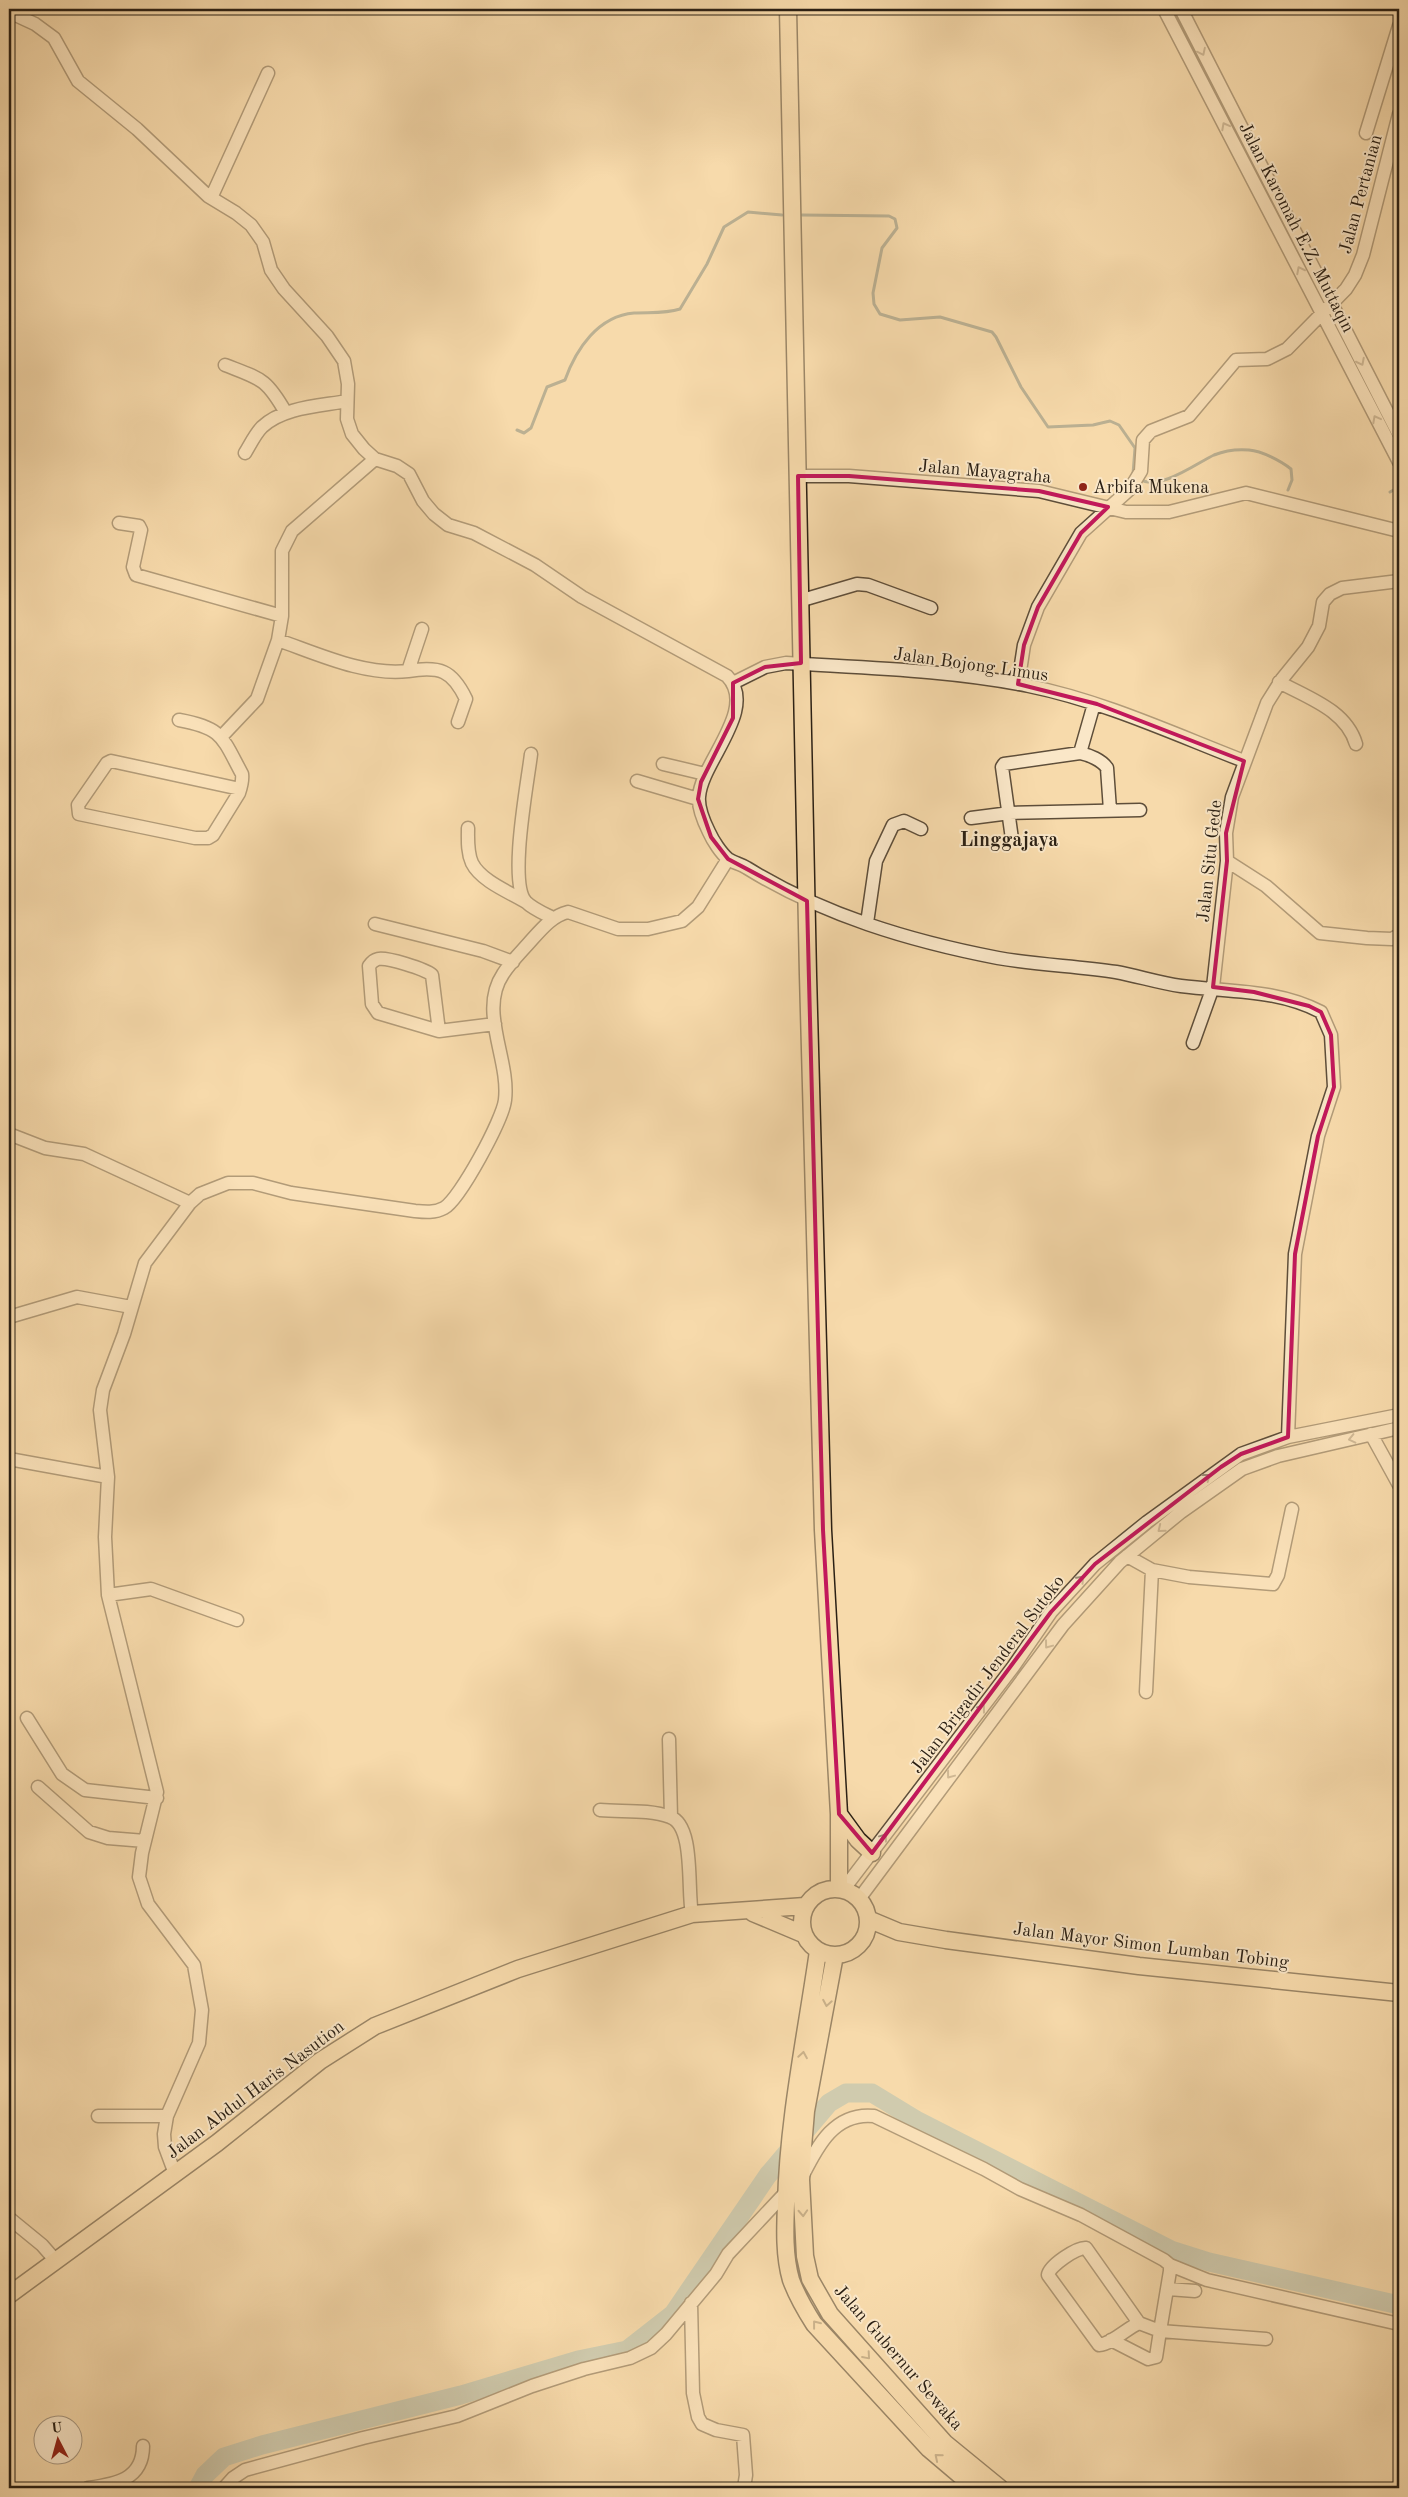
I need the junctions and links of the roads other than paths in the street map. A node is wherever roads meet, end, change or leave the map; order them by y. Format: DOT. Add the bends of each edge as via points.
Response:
graph roads {
  1 [pos="788,9"];
  2 [pos="1180,9"];
  3 [pos="9,12"];
  4 [pos="1166,12"];
  5 [pos="1399,26"];
  6 [pos="1395,53"];
  7 [pos="268,73"];
  8 [pos="1399,114"];
  9 [pos="1366,133"];
  10 [pos="211,198"];
  11 [pos="1332,303"];
  12 [pos="1322,314"];
  13 [pos="226,365"];
  14 [pos="347,401"];
  15 [pos="286,413"];
  16 [pos="1399,435"];
  17 [pos="245,453"];
  18 [pos="375,458"];
  19 [pos="1399,462"];
  20 [pos="798,476"];
  21 [pos="1108,507"];
  22 [pos="119,523"];
  23 [pos="1399,531"];
  24 [pos="1399,580"];
  25 [pos="799,600"];
  26 [pos="931,608"];
  27 [pos="282,616"];
  28 [pos="422,629"];
  29 [pos="278,640"];
  30 [pos="801,664"];
  31 [pos="408,671"];
  32 [pos="1280,682"];
  33 [pos="733,683"];
  34 [pos="1018,684"];
  35 [pos="1097,705"];
  36 [pos="179,720"];
  37 [pos="458,722"];
  38 [pos="222,736"];
  39 [pos="1356,744"];
  40 [pos="531,754"];
  41 [pos="1083,754"];
  42 [pos="1244,761"];
  43 [pos="663,764"];
  44 [pos="705,774"];
  45 [pos="637,781"];
  46 [pos="240,789"];
  47 [pos="698,799"];
  48 [pos="1110,810"];
  49 [pos="1140,810"];
  50 [pos="1010,813"];
  51 [pos="972,818"];
  52 [pos="468,828"];
  53 [pos="921,830"];
  54 [pos="1012,839"];
  55 [pos="728,859"];
  56 [pos="1227,861"];
  57 [pos="806,901"];
  58 [pos="526,902"];
  59 [pos="553,918"];
  60 [pos="867,923"];
  61 [pos="376,924"];
  62 [pos="1399,935"];
  63 [pos="513,962"];
  64 [pos="1213,987"];
  65 [pos="495,1024"];
  66 [pos="439,1031"];
  67 [pos="1193,1044"];
  68 [pos="9,1134"];
  69 [pos="190,1203"];
  70 [pos="131,1307"];
  71 [pos="9,1316"];
  72 [pos="1399,1415"];
  73 [pos="1399,1428"];
  74 [pos="1371,1434"];
  75 [pos="1288,1437"];
  76 [pos="9,1459"];
  77 [pos="108,1477"];
  78 [pos="1399,1485"];
  79 [pos="1178,1507"];
  80 [pos="1292,1509"];
  81 [pos="1127,1556"];
  82 [pos="1152,1570"];
  83 [pos="108,1595"];
  84 [pos="1051,1612"];
  85 [pos="237,1620"];
  86 [pos="1063,1625"];
  87 [pos="1146,1692"];
  88 [pos="27,1718"];
  89 [pos="669,1739"];
  90 [pos="38,1787"];
  91 [pos="157,1798"];
  92 [pos="600,1810"];
  93 [pos="839,1814"];
  94 [pos="671,1817"];
  95 [pos="145,1840"];
  96 [pos="838,1853"];
  97 [pos="872,1853"];
  98 [pos="841,1890"];
  99 [pos="817,1894"];
  100 [pos="858,1899"];
  101 [pos="805,1906"];
  102 [pos="751,1912"];
  103 [pos="692,1914"];
  104 [pos="868,1919"];
  105 [pos="899,1932"];
  106 [pos="803,1934"];
  107 [pos="861,1942"];
  108 [pos="818,1951"];
  109 [pos="835,1955"];
  110 [pos="1399,1993"];
  111 [pos="803,2089"];
  112 [pos="98,2116"];
  113 [pos="167,2116"];
  114 [pos="797,2142"];
  115 [pos="175,2174"];
  116 [pos="794,2177"];
  117 [pos="786,2192"];
  118 [pos="9,2218"];
  119 [pos="56,2261"];
  120 [pos="1170,2265"];
  121 [pos="1168,2289"];
  122 [pos="1195,2291"];
  123 [pos="9,2295"];
  124 [pos="691,2302"];
  125 [pos="1139,2322"];
  126 [pos="1399,2324"];
  127 [pos="1160,2331"];
  128 [pos="1266,2339"];
  129 [pos="1111,2340"];
  130 [pos="143,2446"];
  131 [pos="88,2488"];
  132 [pos="224,2488"];
  133 [pos="744,2488"];
  134 [pos="975,2488"];
  135 [pos="1000,2488"];
  1 -- 20 [label="main road"];
  2 -- 4 [label="street"];
  2 -- 11 [label="street, Jalan Karomah E.Z. Muttaqin, one-way"];
  3 -- 10 [label="street" via="35,24 54,38 78,80 137,129"];
  12 -- 4 [label="street, Jalan Karomah E.Z. Muttaqin, one-way"];
  5 -- 6 [label="street"];
  6 -- 9 [label="street"];
  7 -- 10 [label="street"];
  8 -- 11 [label="street, Jalan Pertanian" via="1363,255 1346,289"];
  10 -- 14 [label="street" via="251,225 263,242 271,270 284,289 335,346 344,361"];
  11 -- 12 [label="street, Jalan Pertanian"];
  11 -- 16 [label="street, Jalan Karomah E.Z. Muttaqin, one-way"];
  19 -- 12 [label="street, Jalan Karomah E.Z. Muttaqin, one-way"];
  12 -- 21 [label="street, Jalan Pertanian" via="1286,349 1267,359 1236,360 1189,416 1151,431 1143,440 1138,476 1130,489"];
  13 -- 15 [label="street" via="267,384"];
  14 -- 15 [label="street"];
  14 -- 18 [label="street" via="347,419 352,434"];
  15 -- 17 [label="street" via="264,426"];
  18 -- 27 [label="street" via="292,531 282,551"];
  18 -- 33 [label="street" via="409,474 423,501 448,525 474,533 535,565 582,597 727,676"];
  20 -- 21 [label="street, Jalan Mayagraha" via="849,476 1039,490"];
  20 -- 25 [label="main road"];
  21 -- 23 [label="street, Jalan Mayagraha" via="1126,512 1169,512 1246,494"];
  21 -- 34 [label="street" via="1081,533 1038,607 1024,645"];
  22 -- 27 [label="street" via="139,526 141,530 132,567 136,575"];
  24 -- 32 [label="street, Jalan Situ Gede" via="1342,588 1330,594 1323,602 1319,626 1308,647"];
  25 -- 26 [label="street" via="857,584"];
  25 -- 30 [label="main road"];
  27 -- 29 [label="street"];
  28 -- 31 [label="street"];
  29 -- 31 [label="street" via="362,667"];
  29 -- 38 [label="street" via="257,699"];
  30 -- 33 [label="street, Jalan Bojong Limus" via="786,662 765,667"];
  30 -- 34 [label="street, Jalan Bojong Limus"];
  30 -- 57 [label="main road"];
  31 -- 37 [label="street" via="430,667 444,672 458,683 466,699"];
  32 -- 39 [label="street" via="1336,713 1345,722"];
  32 -- 42 [label="street, Jalan Situ Gede" via="1267,703"];
  33 -- 44 [label="street" via="736,697 733,718"];
  34 -- 35 [label="street, Jalan Bojong Limus"];
  35 -- 41 [label="street"];
  35 -- 42 [label="street, Jalan Bojong Limus"];
  36 -- 38 [label="street" via="212,728"];
  38 -- 46 [label="street" via="242,774"];
  40 -- 58 [label="street" via="522,809 519,870"];
  41 -- 48 [label="street" via="1104,763 1107,768"];
  41 -- 50 [label="street" via="1004,764"];
  42 -- 56 [label="street, Jalan Situ Gede" via="1232,797 1226,833"];
  43 -- 44 [label="street"];
  44 -- 47 [label="street"];
  45 -- 47 [label="street"];
  46 -- 46 [label="street" via="111,761 77,810 82,816 202,839 213,835"];
  47 -- 55 [label="street" via="711,837"];
  48 -- 49 [label="street"];
  48 -- 50 [label="street"];
  50 -- 51 [label="street"];
  50 -- 54 [label="street"];
  52 -- 58 [label="street" via="468,848 476,869 497,886"];
  53 -- 60 [label="street" via="904,821 893,825 876,861"];
  55 -- 57 [label="street"];
  55 -- 59 [label="street" via="698,907 682,921 635,930 618,929 568,912"];
  56 -- 62 [label="street" via="1266,886 1320,933 1392,939"];
  56 -- 64 [label="street, Jalan Situ Gede"];
  57 -- 60 [label="street"];
  57 -- 93 [label="main road" via="823,1530"];
  58 -- 59 [label="street"];
  59 -- 63 [label="street"];
  60 -- 64 [label="street" via="999,958 1117,972 1180,986"];
  61 -- 63 [label="street" via="483,951"];
  63 -- 65 [label="street" via="497,987"];
  64 -- 67 [label="street, Jalan Situ Gede"];
  64 -- 75 [label="street" via="1254,992 1309,1006 1322,1012 1331,1035 1334,1087 1318,1136 1295,1254"];
  65 -- 66 [label="street"];
  65 -- 69 [label="street" via="503,1062 505,1101 468,1180 445,1208 434,1212 414,1211 236,1183 215,1186"];
  66 -- 66 [label="street" via="378,1014 372,1004 371,963 380,958 432,974"];
  68 -- 69 [label="street" via="45,1148 84,1154"];
  69 -- 70 [label="street" via="145,1263"];
  70 -- 71 [label="street" via="77,1297"];
  70 -- 77 [label="street" via="100,1400"];
  72 -- 75 [label="street, Jalan Brigadir Jenderal Sutoko"];
  73 -- 74 [label="street"];
  74 -- 78 [label="street"];
  74 -- 79 [label="street, one-way" via="1278,1456 1242,1469"];
  79 -- 75 [label="street, Jalan Brigadir Jenderal Sutoko, one-way" via="1241,1454"];
  76 -- 77 [label="street"];
  77 -- 83 [label="street"];
  79 -- 81 [label="street, one-way"];
  84 -- 79 [label="street, Jalan Brigadir Jenderal Sutoko, one-way" via="1095,1564"];
  80 -- 82 [label="street" via="1278,1575 1273,1584 1189,1577"];
  81 -- 82 [label="street"];
  81 -- 86 [label="street"];
  82 -- 87 [label="street"];
  83 -- 85 [label="street" via="151,1589"];
  83 -- 91 [label="street"];
  84 -- 86 [label="street"];
  97 -- 84 [label="street, Jalan Brigadir Jenderal Sutoko, one-way"];
  86 -- 100 [label="street, one-way"];
  88 -- 91 [label="street" via="62,1774 86,1790"];
  89 -- 94 [label="street"];
  90 -- 95 [label="street" via="89,1832 108,1838"];
  91 -- 95 [label="street"];
  92 -- 94 [label="street"];
  93 -- 96 [label="main road"];
  93 -- 97 [label="main road"];
  94 -- 103 [label="street" via="681,1823 686,1837"];
  95 -- 113 [label="street" via="139,1877 142,1887 154,1914 194,1966 202,2010 199,2043"];
  96 -- 98 [label="main road"];
  96 -- 99 [label="main road"];
  97 -- 98 [label="street, Jalan Brigadir Jenderal Sutoko"];
  98 -- 99 [label="main road"];
  98 -- 100 [label="main road"];
  99 -- 101 [label="main road"];
  100 -- 104 [label="main road"];
  101 -- 102 [label="main road"];
  101 -- 106 [label="main road" via="801,1920"];
  102 -- 103 [label="main road, Jalan Abdul Haris Nasution"];
  102 -- 106 [label="main road"];
  103 -- 115 [label="main road, Jalan Abdul Haris Nasution" via="518,1969 375,2026 320,2061"];
  104 -- 105 [label="main road, Jalan Mayor Simon Lumban Tobing"];
  104 -- 107 [label="main road" via="868,1933"];
  105 -- 107 [label="main road, Jalan Mayor Simon Lumban Tobing"];
  105 -- 110 [label="main road, Jalan Mayor Simon Lumban Tobing" via="1139,1966"];
  106 -- 108 [label="main road"];
  107 -- 109 [label="main road" via="849,1952"];
  108 -- 109 [label="main road"];
  111 -- 108 [label="main road, one-way"];
  109 -- 111 [label="main road, one-way"];
  111 -- 114 [label="main road"];
  111 -- 114 [label="main road" via="806,2111"];
  112 -- 113 [label="street"];
  113 -- 115 [label="street" via="164,2141"];
  114 -- 116 [label="main road"];
  115 -- 119 [label="main road, Jalan Abdul Haris Nasution"];
  116 -- 117 [label="main road"];
  116 -- 120 [label="street" via="841,2122 855,2116 874,2116 1020,2189 1081,2215"];
  116 -- 135 [label="main road, Jalan Gubernur Sewaka, one-way" via="805,2256 818,2297 945,2443"];
  117 -- 124 [label="street" via="728,2254 716,2274"];
  134 -- 117 [label="main road, one-way" via="929,2449 814,2324 791,2279 785,2238"];
  118 -- 119 [label="street"];
  119 -- 123 [label="main road, Jalan Abdul Haris Nasution"];
  120 -- 121 [label="street"];
  120 -- 126 [label="street" via="1207,2280"];
  121 -- 122 [label="street"];
  121 -- 127 [label="street"];
  124 -- 132 [label="street" via="651,2348 630,2358 532,2386 457,2416 245,2470"];
  124 -- 133 [label="street" via="694,2406 702,2424 743,2435"];
  125 -- 127 [label="street"];
  125 -- 129 [label="street"];
  125 -- 129 [label="street" via="1086,2248 1078,2248 1051,2268 1048,2275 1099,2345"];
  127 -- 128 [label="street"];
  127 -- 129 [label="street" via="1156,2357 1152,2359"];
  130 -- 131 [label="street" via="143,2459 128,2477 118,2483"];
}
